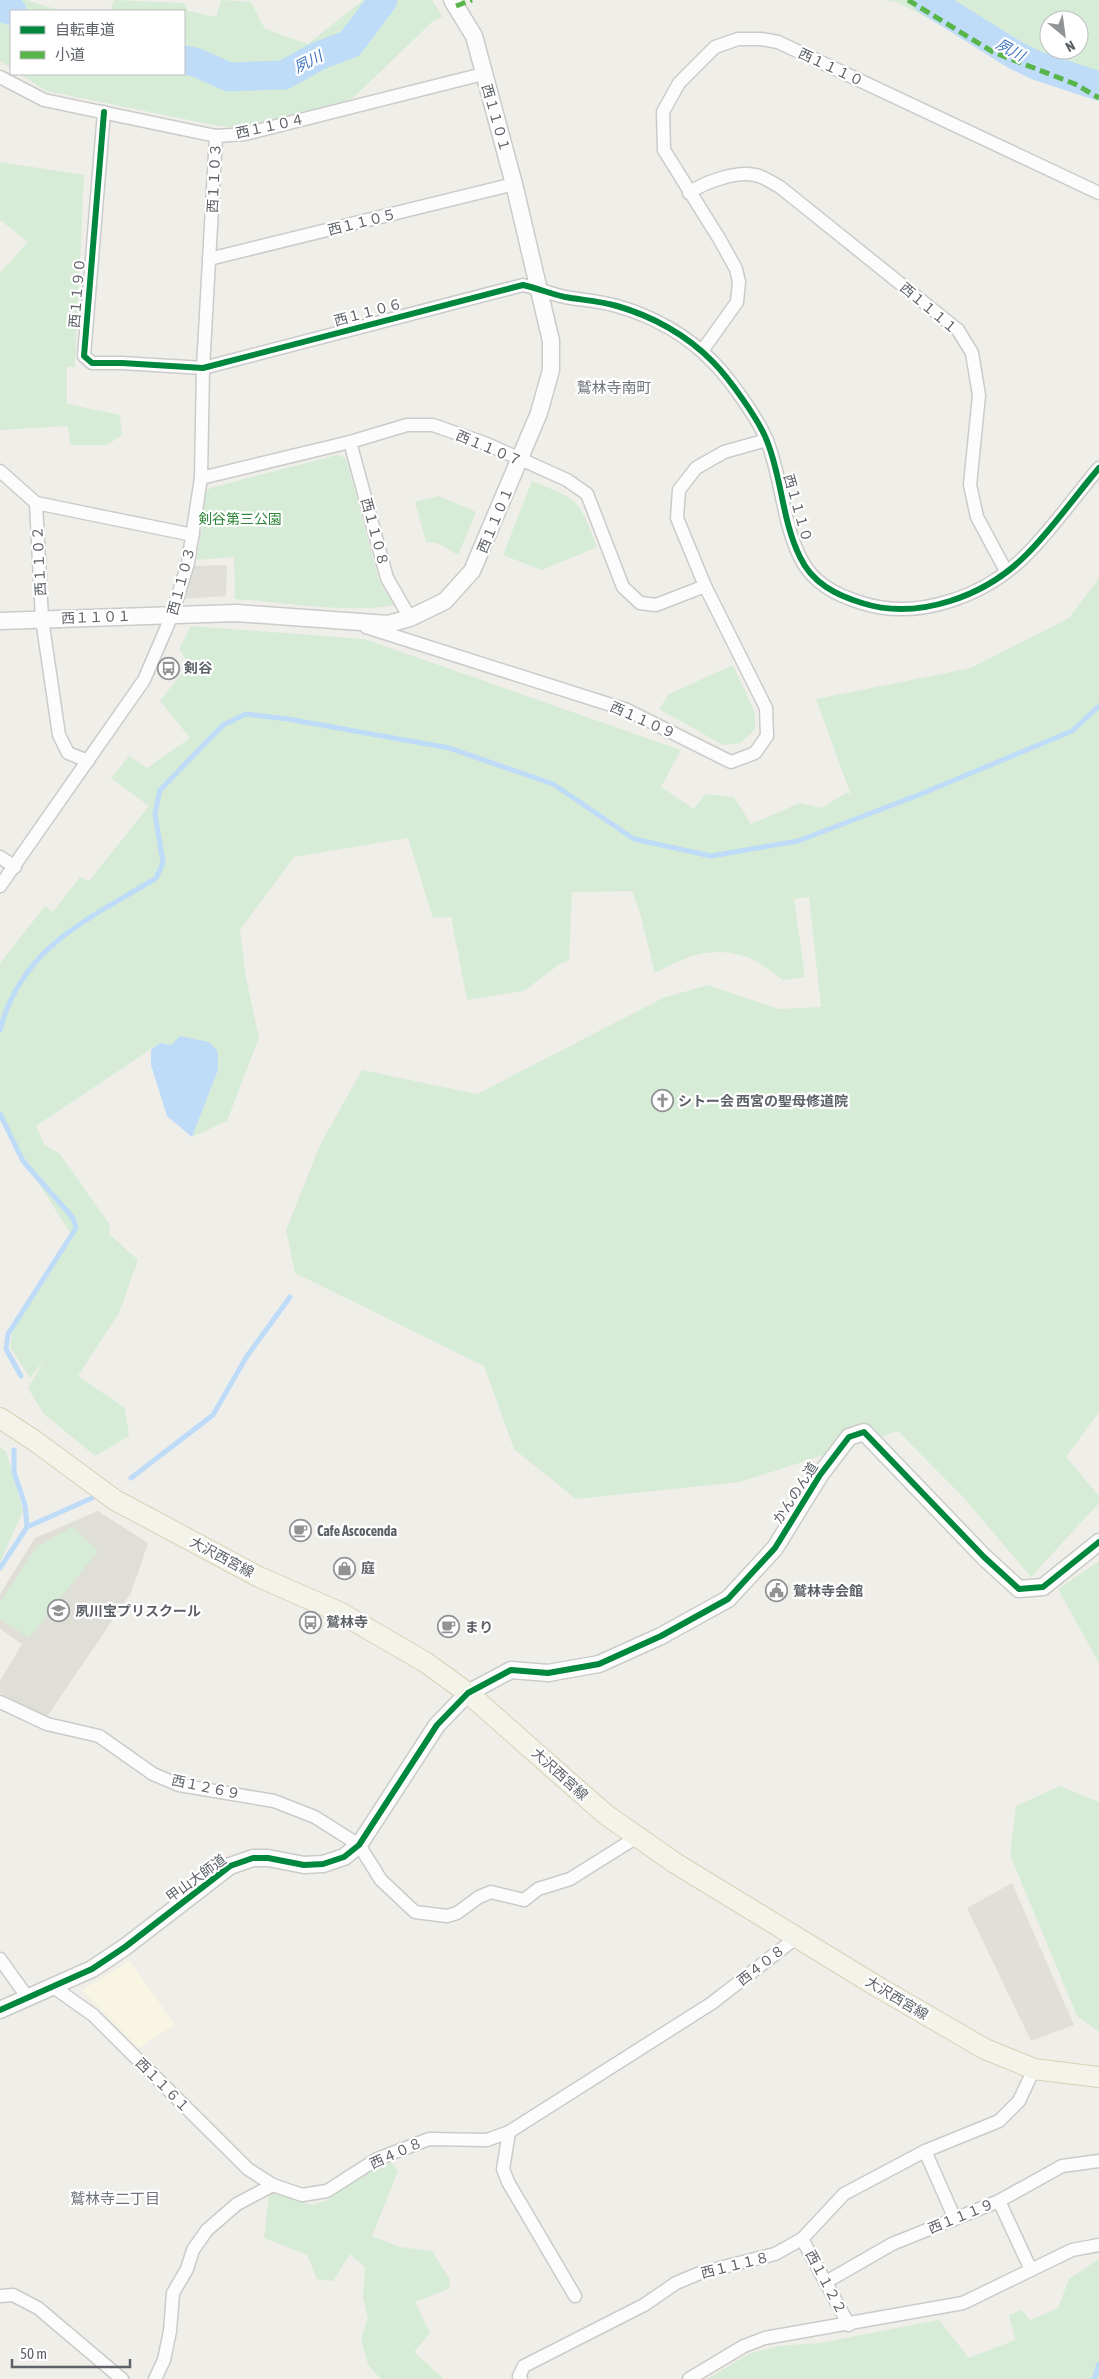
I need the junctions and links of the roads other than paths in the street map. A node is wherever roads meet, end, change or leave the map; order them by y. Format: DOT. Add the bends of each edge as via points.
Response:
graph roads {
  1 [pos="452,0"];
  2 [pos="483,74"];
  3 [pos="0,77"];
  4 [pos="104,112"];
  5 [pos="216,136"];
  6 [pos="514,184"];
  7 [pos="689,193"];
  8 [pos="1099,193"];
  9 [pos="209,259"];
  10 [pos="540,288"];
  11 [pos="702,351"];
  12 [pos="203,368"];
  13 [pos="767,440"];
  14 [pos="350,442"];
  15 [pos="521,461"];
  16 [pos="1099,468"];
  17 [pos="0,471"];
  18 [pos="200,478"];
  19 [pos="36,503"];
  20 [pos="193,535"];
  21 [pos="1006,571"];
  22 [pos="705,586"];
  23 [pos="172,615"];
  24 [pos="410,618"];
  25 [pos="42,619"];
  26 [pos="0,621"];
  27 [pos="352,622"];
  28 [pos="88,761"];
  29 [pos="0,857"];
  30 [pos="15,867"];
  31 [pos="0,886"];
  32 [pos="0,1403"];
  33 [pos="0,1418"];
  34 [pos="35,1441"];
  35 [pos="1099,1542"];
  36 [pos="468,1693"];
  37 [pos="0,1702"];
  38 [pos="637,1837"];
  39 [pos="359,1844"];
  40 [pos="798,1937"];
  41 [pos="0,1959"];
  42 [pos="52,1986"];
  43 [pos="28,1998"];
  44 [pos="0,2010"];
  45 [pos="1034,2069"];
  46 [pos="1099,2077"];
  47 [pos="509,2132"];
  48 [pos="926,2150"];
  49 [pos="1099,2160"];
  50 [pos="273,2185"];
  51 [pos="999,2201"];
  52 [pos="955,2219"];
  53 [pos="802,2239"];
  54 [pos="1099,2244"];
  55 [pos="1031,2270"];
  56 [pos="826,2282"];
  57 [pos="0,2296"];
  58 [pos="575,2296"];
  59 [pos="849,2325"];
  60 [pos="122,2379"];
  61 [pos="155,2379"];
  62 [pos="521,2379"];
  63 [pos="689,2379"];
  1 -- 2 [label="street, 西１１０１" via="474,36"];
  2 -- 5 [label="street, 西１１０４" via="245,134"];
  2 -- 6 [label="street, 西１１０１"];
  3 -- 4 [label="street, 西１１０４" via="44,100"];
  4 -- 5 [label="street, 西１１０４"];
  4 -- 12 [label="street, 西１１９０" via="84,356 92,363"];
  5 -- 9 [label="street, 西１１０３"];
  6 -- 9 [label="street, 西１１０５"];
  6 -- 10 [label="street, 西１１０１"];
  7 -- 8 [label="street, 西１１１０" via="664,150 663,112 679,83 715,47 738,39 761,39 778,42"];
  7 -- 11 [label="street, 西１１１０" via="720,240 740,282 737,302"];
  7 -- 21 [label="street, 西１１１１" via="701,184 720,178 755,175 780,187 958,330 972,353 979,395 970,485 977,517"];
  9 -- 12 [label="street, 西１１０３"];
  10 -- 11 [label="street, 西１１１０" via="641,314"];
  10 -- 12 [label="street, 西１１０６" via="523,285"];
  10 -- 15 [label="street, 西１１０１" via="552,341 551,370 540,413"];
  11 -- 13 [label="street, 西１１１０" via="735,389"];
  12 -- 18 [label="street, 西１１０３"];
  13 -- 21 [label="street, 西１１１０" via="792,538 801,559 820,584 841,596 887,610 929,607 975,592"];
  13 -- 22 [label="street, 西１１０９" via="724,452 696,468 679,490 677,518"];
  14 -- 15 [label="street, 西１１０７" via="407,425 426,424 487,444"];
  14 -- 18 [label="street, 西１１０７"];
  14 -- 24 [label="street, 西１１０８" via="387,578"];
  15 -- 22 [label="street, 西１１０７" via="567,480 587,494 623,587 640,603 656,604"];
  15 -- 24 [label="street, 西１１０１" via="472,571 444,601"];
  16 -- 21 [label="street, 西１１１０" via="1027,555"];
  17 -- 19 [label="street"];
  18 -- 20 [label="street, 西１１０３"];
  19 -- 20 [label="street, 西１１０２"];
  19 -- 25 [label="street, 西１１０２"];
  20 -- 23 [label="street, 西１１０３"];
  22 -- 27 [label="street, 西１１０９" via="766,708 766,736 755,753 731,762 627,710"];
  23 -- 25 [label="street, 西１１０１"];
  23 -- 27 [label="street, 西１１０１" via="236,613"];
  23 -- 28 [label="street, 西１１０３" via="144,680"];
  24 -- 27 [label="street, 西１１０１" via="388,624"];
  25 -- 26 [label="street, 西１１０１"];
  25 -- 28 [label="street, 西１１０２" via="59,735 68,753"];
  28 -- 30 [label="street, 西１１０３"];
  29 -- 30 [label="street"];
  30 -- 31 [label="street, 西１１０３"];
  32 -- 34 [label="main road, 大沢西宮線"];
  33 -- 34 [label="main road, 大沢西宮線"];
  34 -- 36 [label="main road, 大沢西宮線" via="115,1500 259,1577 339,1612 425,1662"];
  35 -- 36 [label="street, かんのん道" via="1043,1587 1019,1589 864,1432 849,1437 820,1475 774,1548 728,1599 661,1636 599,1664 548,1672 511,1670"];
  36 -- 38 [label="main road, 大沢西宮線" via="605,1814"];
  36 -- 39 [label="street, 甲山大師道" via="437,1725"];
  37 -- 39 [label="street, 西１２６９" via="47,1724 99,1736 153,1774 179,1785 274,1801 316,1817"];
  38 -- 39 [label="street" via="570,1879 538,1889 524,1900 491,1892 447,1916 415,1912 381,1880"];
  38 -- 40 [label="main road, 大沢西宮線"];
  39 -- 42 [label="street, 甲山大師道" via="344,1857 323,1864 304,1865 253,1858 230,1866 125,1947 92,1969"];
  40 -- 45 [label="main road, 大沢西宮線" via="985,2049"];
  40 -- 47 [label="street, 西４０８" via="712,2003"];
  41 -- 43 [label="street"];
  42 -- 43 [label="street, 甲山大師道"];
  42 -- 50 [label="street, 西１１６１" via="92,2016 248,2169"];
  43 -- 44 [label="street, 甲山大師道"];
  45 -- 46 [label="main road, 大沢西宮線"];
  45 -- 48 [label="street, 西１１１８" via="1019,2101 999,2121"];
  47 -- 50 [label="street, 西４０８" via="486,2140 429,2139 377,2159 327,2191 302,2196"];
  47 -- 58 [label="street" via="503,2169 508,2182"];
  48 -- 52 [label="street"];
  48 -- 53 [label="street, 西１１１８" via="844,2194"];
  49 -- 51 [label="street, 西１１１９" via="1062,2166"];
  50 -- 61 [label="street" via="237,2204 207,2230 193,2250 187,2269 173,2293 164,2360"];
  51 -- 52 [label="street, 西１１１９"];
  51 -- 55 [label="street"];
  52 -- 56 [label="street, 西１１１９" via="892,2244"];
  53 -- 56 [label="street, 西１１２２"];
  53 -- 62 [label="street, 西１１１８" via="775,2254 700,2272 676,2282 644,2305 524,2366 519,2376"];
  54 -- 55 [label="street" via="1072,2250"];
  55 -- 59 [label="street" via="963,2303"];
  56 -- 59 [label="street, 西１１２２"];
  57 -- 60 [label="street" via="13,2295 38,2308"];
  59 -- 63 [label="street" via="758,2341"];
}
